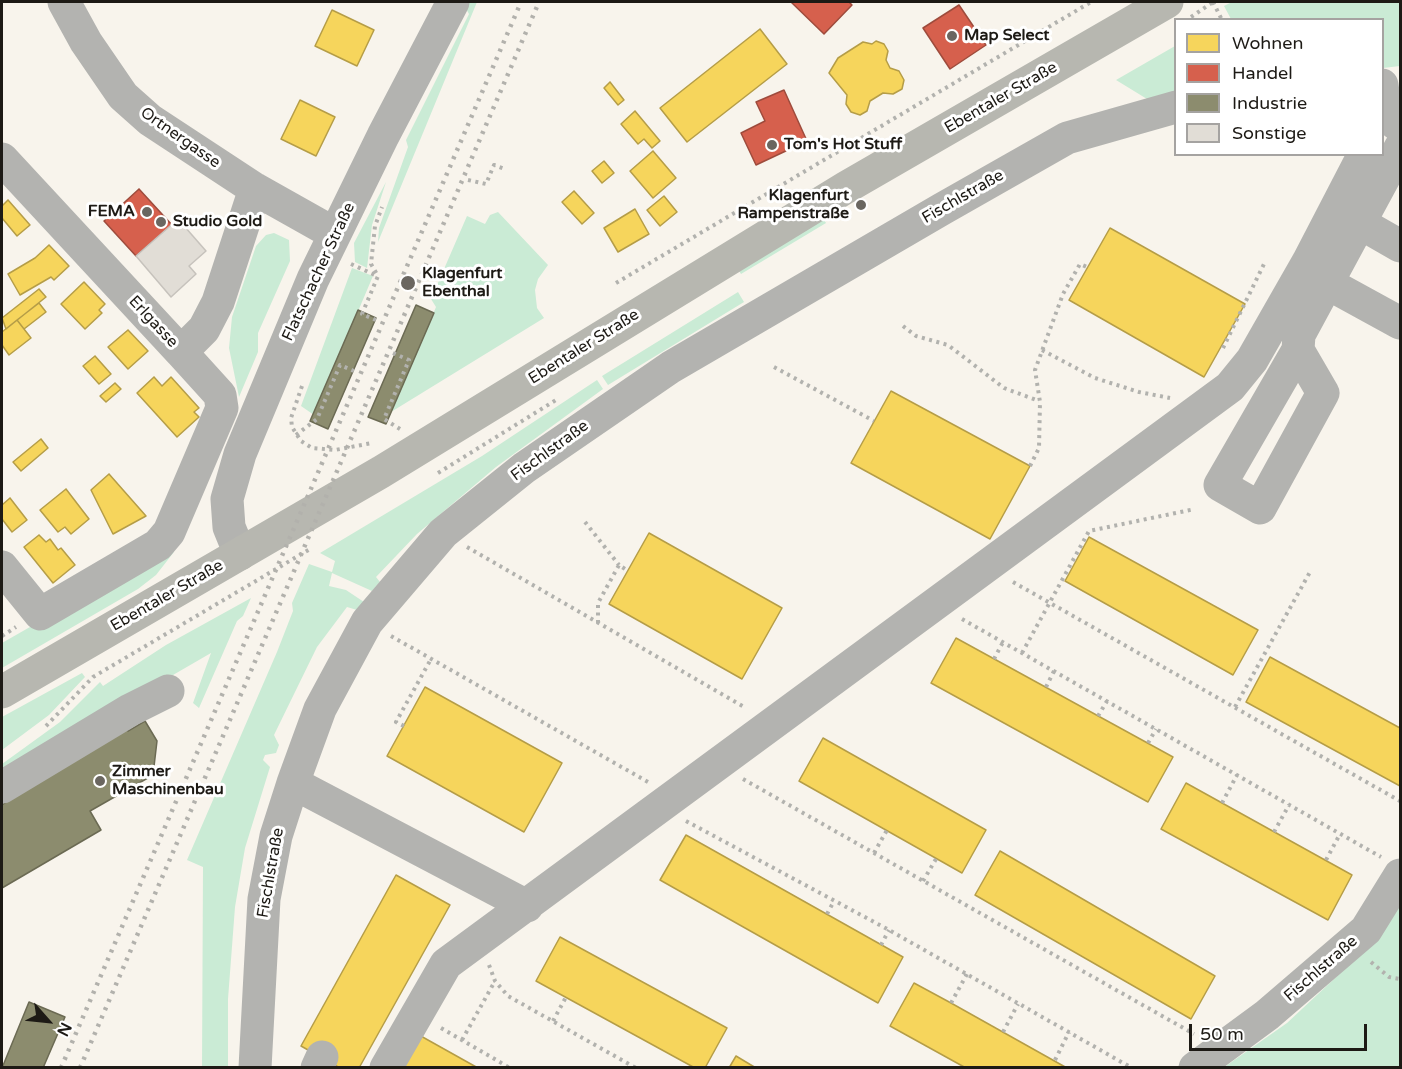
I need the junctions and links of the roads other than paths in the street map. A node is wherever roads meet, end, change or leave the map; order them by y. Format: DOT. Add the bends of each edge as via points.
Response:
graph roads {
  1 [pos="64,2"];
  2 [pos="453,2"];
  3 [pos="1167,2"];
  4 [pos="1401,83"];
  5 [pos="1384,85"];
  6 [pos="1384,96"];
  7 [pos="1174,108"];
  8 [pos="1395,133"];
  9 [pos="1363,156"];
  10 [pos="2,159"];
  11 [pos="255,189"];
  12 [pos="1360,223"];
  13 [pos="335,234"];
  14 [pos="1401,246"];
  15 [pos="1327,283"];
  16 [pos="1401,322"];
  17 [pos="1298,350"];
  18 [pos="181,352"];
  19 [pos="240,554"];
  20 [pos="2,567"];
  21 [pos="168,691"];
  22 [pos="2,692"];
  23 [pos="293,783"];
  24 [pos="2,787"];
  25 [pos="1396,869"];
  26 [pos="527,906"];
  27 [pos="1208,1058"];
  28 [pos="255,1068"];
  29 [pos="386,1068"];
  1 -- 11 [label="street, Ortnergasse" via="123,96 150,120"];
  2 -- 13 [label="street, Flatschacher Straße"];
  3 -- 19 [label="main road, Ebentaler Straße" via="835,194 494,404"];
  4 -- 5 [label="street"];
  6 -- 8 [label="street"];
  7 -- 23 [label="street, Fischlstraße" via="1066,138 671,366 524,468 443,533 367,622 320,709"];
  8 -- 12 [label="street"];
  9 -- 26 [label="street" via="1257,350 1230,387"];
  10 -- 18 [label="street, Erlgasse"];
  11 -- 13 [label="street, Ortnergasse"];
  11 -- 18 [label="street, Erlgasse" via="218,302 204,329"];
  12 -- 14 [label="street"];
  12 -- 15 [label="street"];
  13 -- 19 [label="street, Flatschacher Straße" via="295,321 229,486 230,527"];
  15 -- 16 [label="street"];
  15 -- 17 [label="street" via="1299,335"];
  18 -- 20 [label="street" via="220,395 222,408 169,532 158,545 40,614"];
  19 -- 22 [label="main road, Ebentaler Straße"];
  21 -- 24 [label="street"];
  23 -- 26 [label="street"];
  23 -- 28 [label="street, Fischlstraße" via="276,836 264,899"];
  25 -- 27 [label="street, Fischlstraße" via="1366,930 1267,1015"];
  26 -- 29 [label="street" via="446,964"];
}
